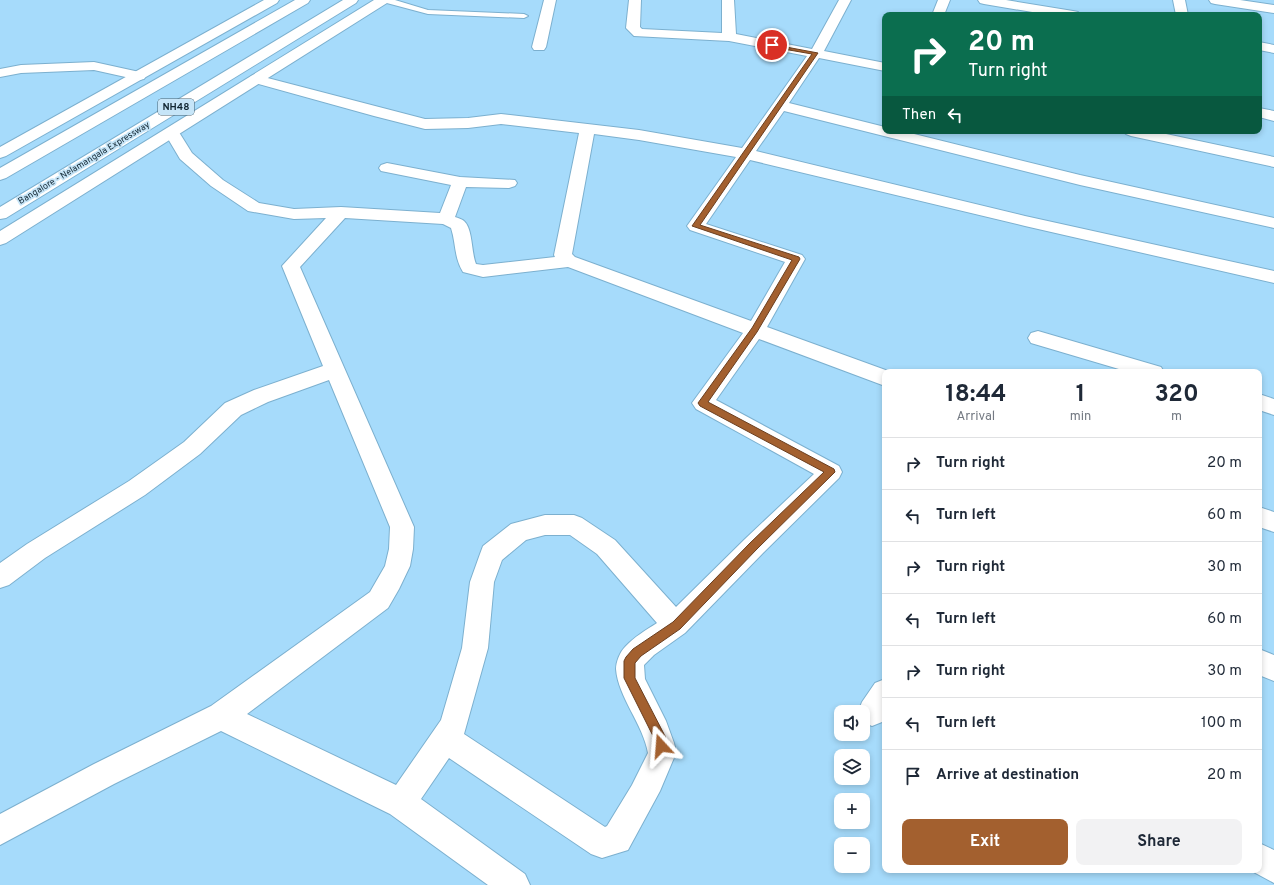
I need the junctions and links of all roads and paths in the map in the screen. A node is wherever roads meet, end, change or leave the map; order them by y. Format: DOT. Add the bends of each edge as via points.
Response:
graph roads {
  1 [pos="273,0"];
  2 [pos="304,0"];
  3 [pos="352,0"];
  4 [pos="383,0"];
  5 [pos="386,0"];
  6 [pos="550,0"];
  7 [pos="635,0"];
  8 [pos="728,0"];
  9 [pos="845,0"];
  10 [pos="944,0"];
  11 [pos="984,0"];
  12 [pos="1074,0"];
  13 [pos="1179,0"];
  14 [pos="1215,0"];
  15 [pos="1274,9"];
  16 [pos="939,12"];
  17 [pos="1056,12"];
  18 [pos="1074,12"];
  19 [pos="1181,12"];
  20 [pos="524,16"];
  21 [pos="729,37"];
  22 [pos="539,47"];
  23 [pos="1262,47"];
  24 [pos="1274,49"];
  25 [pos="816,53"];
  26 [pos="882,65"];
  27 [pos="0,73"];
  28 [pos="139,76"];
  29 [pos="256,79"];
  30 [pos="779,105"];
  31 [pos="1262,113"];
  32 [pos="1274,116"];
  33 [pos="588,129"];
  34 [pos="882,131"];
  35 [pos="172,132"];
  36 [pos="895,134"];
  37 [pos="1145,134"];
  38 [pos="0,153"];
  39 [pos="746,154"];
  40 [pos="1274,162"];
  41 [pos="387,168"];
  42 [pos="0,175"];
  43 [pos="460,182"];
  44 [pos="509,184"];
  45 [pos="341,212"];
  46 [pos="0,214"];
  47 [pos="446,219"];
  48 [pos="1274,223"];
  49 [pos="0,239"];
  50 [pos="569,261"];
  51 [pos="1274,277"];
  52 [pos="755,330"];
  53 [pos="1038,338"];
  54 [pos="1144,369"];
  55 [pos="335,370"];
  56 [pos="882,377"];
  57 [pos="1262,403"];
  58 [pos="1274,407"];
  59 [pos="1262,518"];
  60 [pos="1274,522"];
  61 [pos="0,577"];
  62 [pos="676,625"];
  63 [pos="1262,663"];
  64 [pos="1274,668"];
  65 [pos="221,716"];
  66 [pos="445,738"];
  67 [pos="401,803"];
  68 [pos="0,830"];
  69 [pos="1262,860"];
  70 [pos="1274,867"];
  71 [pos="514,885"];
  1 -- 28 [label="main road"];
  2 -- 42 [label="main road, NH48"];
  3 -- 46 [label="main road, Bangalore - Nelamangala Expressway / NH48"];
  4 -- 29 [label="main road"];
  5 -- 20 [label="lane" via="428,12"];
  6 -- 22 [label="main road"];
  7 -- 21 [label="main road" via="633,28 639,33"];
  8 -- 21 [label="main road"];
  9 -- 25 [label="main road"];
  10 -- 16 [label="main road"];
  11 -- 17 [label="main road"];
  12 -- 18 [label="main road"];
  13 -- 19 [label="main road"];
  14 -- 15 [label="main road"];
  21 -- 25 [label="main road"];
  23 -- 24 [label="main road"];
  25 -- 26 [label="main road"];
  25 -- 30 [label="main road"];
  27 -- 28 [label="main road" via="21,69 94,66"];
  28 -- 38 [label="main road"];
  29 -- 33 [label="main road" via="379,114 425,124 501,119"];
  29 -- 35 [label="main road"];
  30 -- 34 [label="main road"];
  30 -- 39 [label="main road"];
  31 -- 32 [label="main road"];
  33 -- 39 [label="main road" via="639,135"];
  33 -- 50 [label="main road" via="563,254"];
  35 -- 45 [label="main road" via="186,156 217,183 254,207 294,214"];
  35 -- 49 [label="main road"];
  36 -- 48 [label="main road" via="1080,180"];
  37 -- 40 [label="main road"];
  39 -- 51 [label="main road"];
  39 -- 52 [label="main road" via="696,226 796,259"];
  41 -- 43 [label="main road"];
  43 -- 44 [label="main road"];
  43 -- 47 [label="main road"];
  45 -- 47 [label="main road"];
  45 -- 55 [label="main road" via="291,266"];
  47 -- 50 [label="main road" via="458,225 469,268 483,271"];
  50 -- 52 [label="main road"];
  52 -- 56 [label="main road"];
  52 -- 62 [label="main road" via="703,403 830,472"];
  53 -- 54 [label="main road"];
  55 -- 61 [label="main road" via="261,396 234,409 192,448 137,488 36,551"];
  55 -- 65 [label="main road" via="402,527 402,551 394,578 379,600"];
  57 -- 58 [label="main road"];
  59 -- 60 [label="main road"];
  62 -- 66 [label="main road" via="606,547 574,525 545,525 519,530 492,554 482,582 475,648 452,727"];
  62 -- 66 [label="main road" via="630,661 630,678 659,736 663,754 626,827 617,839 602,843"];
  63 -- 64 [label="main road"];
  65 -- 67 [label="main road"];
  65 -- 68 [label="main road" via="104,774"];
  66 -- 67 [label="main road"];
  67 -- 71 [label="main road"];
  69 -- 70 [label="main road"];
}
